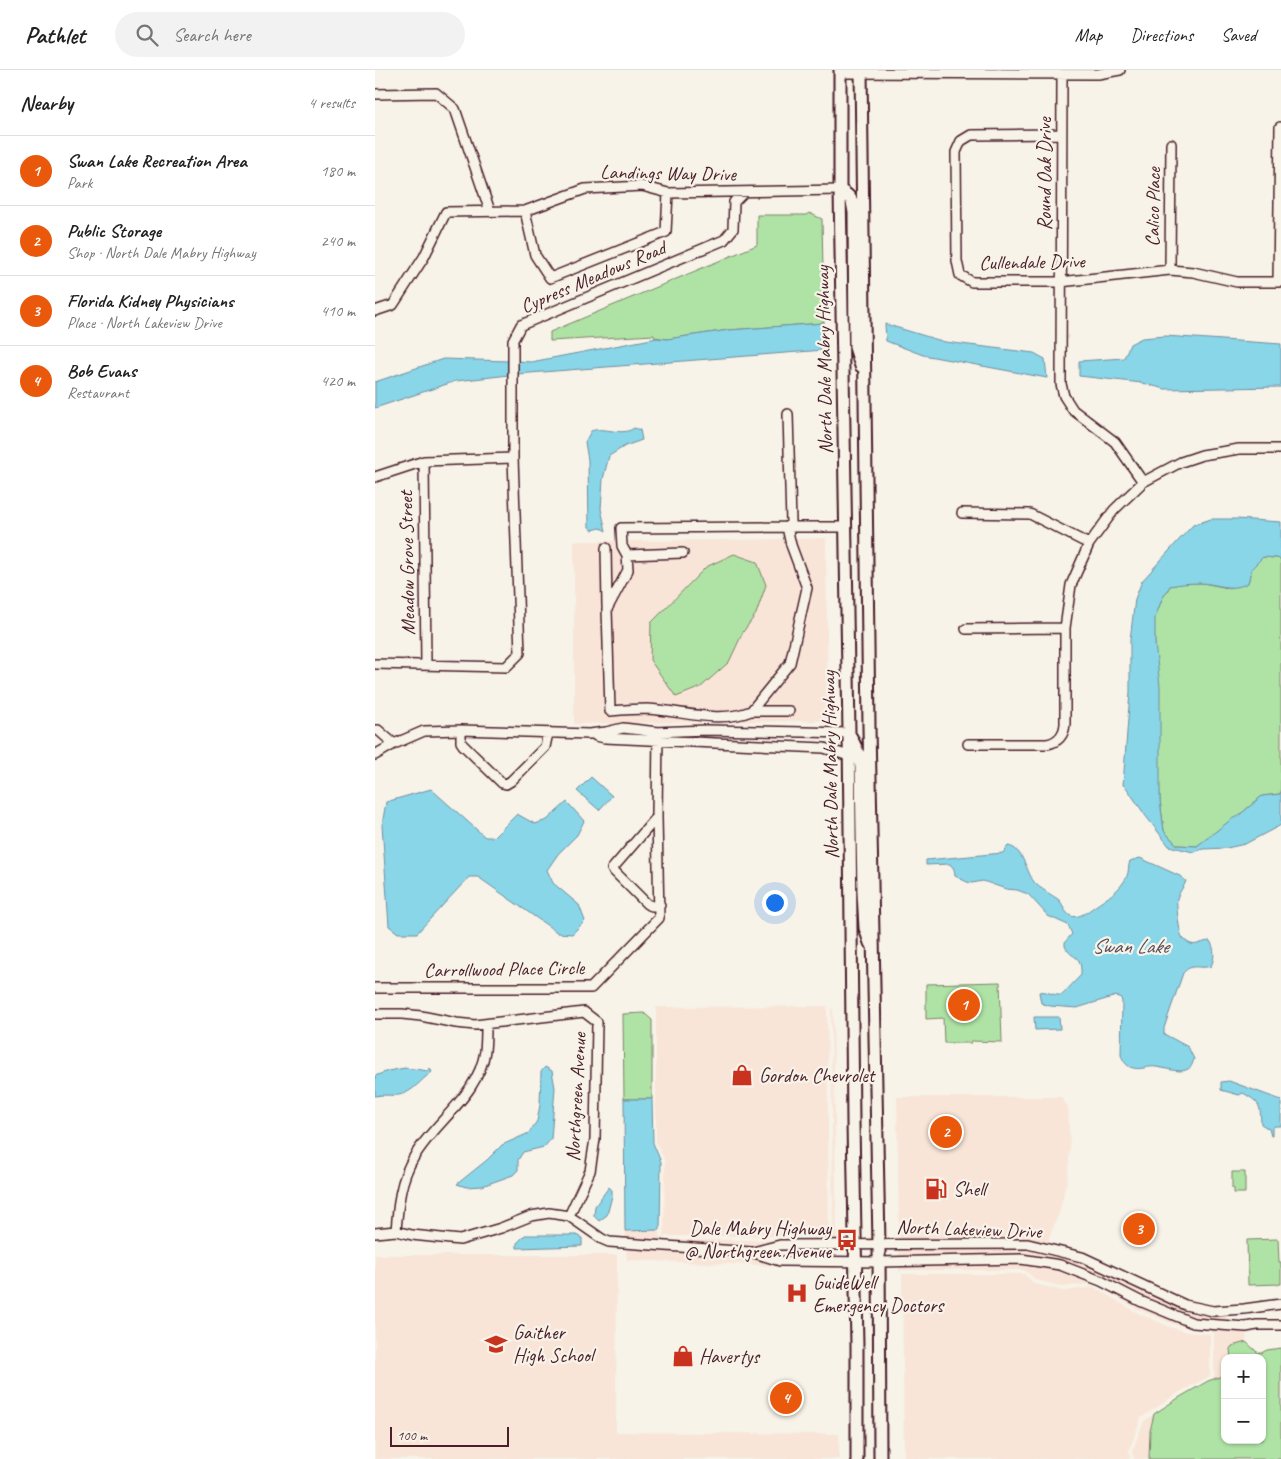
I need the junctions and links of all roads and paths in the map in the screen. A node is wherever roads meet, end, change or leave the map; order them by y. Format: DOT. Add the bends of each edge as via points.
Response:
graph roads {
  1 [pos="1120,70"];
  2 [pos="840,71"];
  3 [pos="861,72"];
  4 [pos="1062,74"];
  5 [pos="375,94"];
  6 [pos="1280,127"];
  7 [pos="1061,134"];
  8 [pos="1171,144"];
  9 [pos="839,190"];
  10 [pos="744,192"];
  11 [pos="668,193"];
  12 [pos="490,211"];
  13 [pos="525,211"];
  14 [pos="1169,270"];
  15 [pos="1060,282"];
  16 [pos="1280,282"];
  17 [pos="375,311"];
  18 [pos="865,379"];
  19 [pos="788,414"];
  20 [pos="1281,449"];
  21 [pos="513,458"];
  22 [pos="424,461"];
  23 [pos="375,477"];
  24 [pos="1143,482"];
  25 [pos="962,513"];
  26 [pos="787,527"];
  27 [pos="845,527"];
  28 [pos="1089,544"];
  29 [pos="606,548"];
  30 [pos="683,553"];
  31 [pos="627,554"];
  32 [pos="607,609"];
  33 [pos="1065,628"];
  34 [pos="966,629"];
  35 [pos="375,664"];
  36 [pos="426,665"];
  37 [pos="751,711"];
  38 [pos="789,711"];
  39 [pos="707,716"];
  40 [pos="375,730"];
  41 [pos="461,730"];
  42 [pos="707,730"];
  43 [pos="773,731"];
  44 [pos="549,733"];
  45 [pos="849,733"];
  46 [pos="589,734"];
  47 [pos="658,736"];
  48 [pos="709,742"];
  49 [pos="394,744"];
  50 [pos="773,744"];
  51 [pos="967,744"];
  52 [pos="375,755"];
  53 [pos="849,756"];
  54 [pos="657,817"];
  55 [pos="660,905"];
  56 [pos="874,954"];
  57 [pos="375,988"];
  58 [pos="375,1014"];
  59 [pos="486,1024"];
  60 [pos="569,1216"];
  61 [pos="396,1231"];
  62 [pos="375,1233"];
  63 [pos="854,1244"];
  64 [pos="879,1244"];
  65 [pos="751,1252"];
  66 [pos="855,1262"];
  67 [pos="879,1262"];
  68 [pos="1281,1304"];
  69 [pos="1229,1310"];
  70 [pos="1281,1325"];
  71 [pos="1232,1326"];
  72 [pos="857,1459"];
  73 [pos="880,1459"];
  1 -- 4 [label="street"];
  2 -- 3 [label="street"];
  2 -- 9 [label="main road, North Dale Mabry Highway"];
  3 -- 4 [label="street"];
  3 -- 18 [label="main road, North Dale Mabry Highway"];
  4 -- 7 [label="street, Round Oak Drive"];
  5 -- 12 [label="street" via="436,93 455,109"];
  6 -- 16 [label="street"];
  7 -- 15 [label="street, Round Oak Drive"];
  7 -- 15 [label="street, Cullendale Drive" via="971,135 961,141 956,152 957,261 960,276 972,282"];
  8 -- 14 [label="street, Calico Place"];
  9 -- 10 [label="street, Landings Way Drive"];
  9 -- 18 [label="main road" via="852,200 854,213 855,347"];
  9 -- 27 [label="main road, North Dale Mabry Highway"];
  10 -- 11 [label="street, Landings Way Drive"];
  10 -- 21 [label="street, Cypress Meadows Road" via="734,202 733,229 724,240 521,325 513,340"];
  11 -- 13 [label="street, Landings Way Drive" via="642,186 585,189"];
  11 -- 13 [label="street" via="667,232 550,278 535,256"];
  12 -- 13 [label="street, Landings Way Drive"];
  12 -- 17 [label="street, Landings Way Drive" via="446,212 424,258 393,305"];
  14 -- 15 [label="street, Cullendale Drive"];
  14 -- 16 [label="street, Cullendale Drive" via="1237,282"];
  15 -- 24 [label="street, Round Oak Drive" via="1061,384 1064,396 1073,410 1115,442"];
  18 -- 56 [label="main road, North Dale Mabry Highway"];
  19 -- 26 [label="street" via="791,522"];
  20 -- 24 [label="street" via="1239,449 1202,455"];
  21 -- 22 [label="street"];
  21 -- 36 [label="street, Cypress Meadows Road" via="520,653 506,667"];
  22 -- 23 [label="street"];
  22 -- 36 [label="street, Meadow Grove Street"];
  24 -- 28 [label="street" via="1114,510"];
  25 -- 28 [label="street" via="1030,514"];
  26 -- 27 [label="street"];
  26 -- 31 [label="street" via="621,528 622,546"];
  26 -- 37 [label="street" via="807,588 790,664"];
  27 -- 45 [label="main road, North Dale Mabry Highway"];
  28 -- 33 [label="street" via="1071,585"];
  29 -- 32 [label="street"];
  30 -- 31 [label="street"];
  31 -- 32 [label="street" via="628,570"];
  32 -- 39 [label="street" via="609,711 648,709"];
  33 -- 34 [label="street"];
  33 -- 51 [label="street" via="1065,724 1061,736 1047,744"];
  35 -- 36 [label="street, Cypress Meadows Road"];
  37 -- 38 [label="street"];
  37 -- 39 [label="street" via="740,715"];
  39 -- 42 [label="street"];
  40 -- 49 [label="street"];
  41 -- 44 [label="street"];
  41 -- 44 [label="street" via="463,745 506,784 545,747"];
  41 -- 49 [label="street" via="424,731"];
  42 -- 43 [label="street"];
  42 -- 47 [label="street"];
  42 -- 48 [label="street"];
  43 -- 45 [label="street"];
  43 -- 50 [label="street"];
  44 -- 46 [label="street"];
  45 -- 53 [label="main road, North Dale Mabry Highway"];
  45 -- 56 [label="main road" via="861,767 865,928"];
  46 -- 47 [label="street" via="605,738"];
  46 -- 47 [label="street" via="623,728"];
  47 -- 48 [label="street"];
  47 -- 54 [label="street, Carrollwood Place Circle"];
  48 -- 50 [label="street"];
  49 -- 52 [label="street"];
  50 -- 53 [label="street" via="824,748"];
  53 -- 63 [label="main road, North Dale Mabry Highway"];
  54 -- 55 [label="street, Carrollwood Place Circle"];
  54 -- 55 [label="street" via="612,869 647,904"];
  55 -- 57 [label="street, Carrollwood Place Circle" via="659,918 591,988"];
  56 -- 64 [label="main road, North Dale Mabry Highway"];
  58 -- 59 [label="street, Northgreen Avenue"];
  59 -- 60 [label="street, Northgreen Avenue" via="584,1012 597,1022 595,1139 590,1171"];
  59 -- 61 [label="street" via="485,1051 474,1081 407,1169 399,1198"];
  60 -- 61 [label="street" via="540,1213 460,1240"];
  60 -- 65 [label="street" via="609,1242"];
  61 -- 62 [label="street"];
  63 -- 64 [label="street, North Lakeview Drive"];
  63 -- 65 [label="street" via="780,1245"];
  63 -- 66 [label="main road, North Dale Mabry Highway"];
  64 -- 67 [label="main road, North Dale Mabry Highway"];
  64 -- 69 [label="street, North Lakeview Drive" via="1027,1244 1082,1257 1185,1305 1213,1311"];
  65 -- 66 [label="street" via="780,1261"];
  66 -- 67 [label="street, North Lakeview Drive"];
  66 -- 72 [label="main road, North Dale Mabry Highway"];
  67 -- 71 [label="street, North Lakeview Drive" via="1021,1259 1060,1265 1193,1323"];
  67 -- 73 [label="main road, North Dale Mabry Highway"];
  68 -- 69 [label="street, North Lakeview Drive"];
  69 -- 71 [label="street"];
  70 -- 71 [label="street, North Lakeview Drive"];
}
